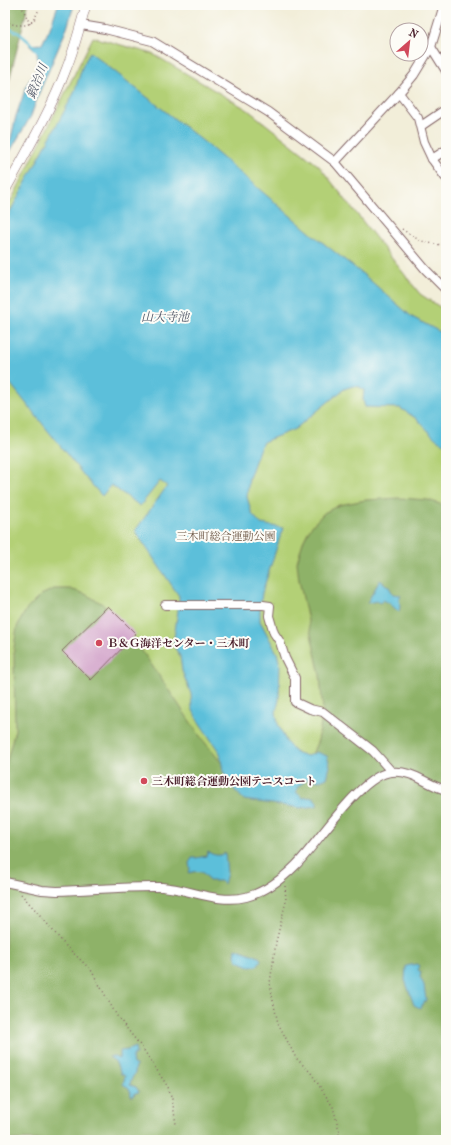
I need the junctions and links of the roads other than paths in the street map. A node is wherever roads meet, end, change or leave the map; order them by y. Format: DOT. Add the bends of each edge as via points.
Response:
graph roads {
  1 [pos="86,5"];
  2 [pos="444,5"];
  3 [pos="81,25"];
  4 [pos="431,47"];
  5 [pos="446,71"];
  6 [pos="399,93"];
  7 [pos="446,109"];
  8 [pos="421,126"];
  9 [pos="446,150"];
  10 [pos="432,159"];
  11 [pos="336,162"];
  12 [pos="445,177"];
  13 [pos="5,191"];
  14 [pos="446,290"];
  15 [pos="165,605"];
  16 [pos="391,771"];
  17 [pos="446,790"];
  18 [pos="8,883"];
  1 -- 3 [label="street"];
  2 -- 4 [label="street"];
  3 -- 11 [label="street" via="152,41 268,112"];
  3 -- 13 [label="street" via="56,93"];
  4 -- 5 [label="street"];
  4 -- 6 [label="street" via="414,75"];
  6 -- 8 [label="street"];
  6 -- 11 [label="street"];
  7 -- 8 [label="street"];
  8 -- 10 [label="street" via="424,142"];
  9 -- 10 [label="street"];
  10 -- 12 [label="street"];
  11 -- 14 [label="street" via="426,270"];
  15 -- 16 [label="street" via="270,606 269,616 274,633 295,678 296,702 322,712 373,751"];
  16 -- 17 [label="street" via="408,773"];
  16 -- 18 [label="street" via="379,776 360,790 297,864 261,892 246,897 219,898 146,887 57,892"];
}
